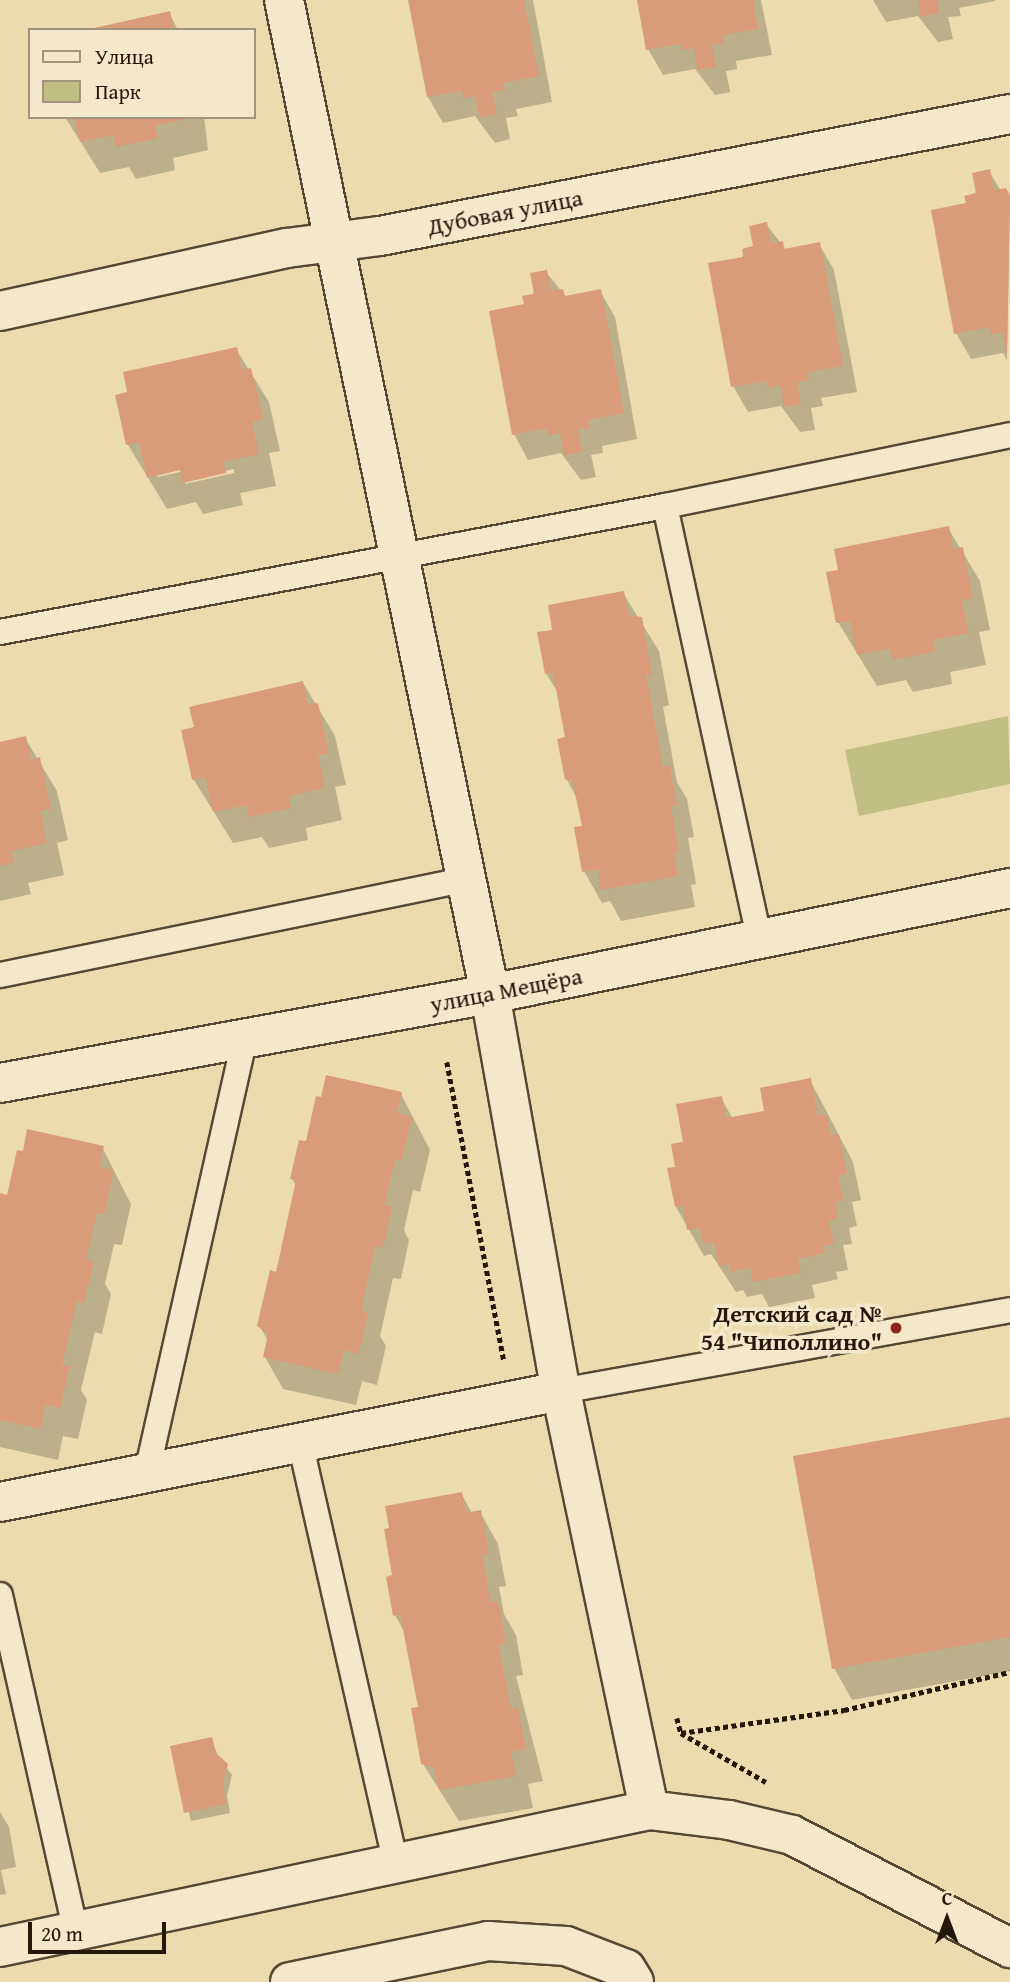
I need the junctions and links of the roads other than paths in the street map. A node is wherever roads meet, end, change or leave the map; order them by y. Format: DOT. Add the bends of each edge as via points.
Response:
graph roads {
  1 [pos="285,0"];
  2 [pos="1010,114"];
  3 [pos="332,241"];
  4 [pos="0,310"];
  5 [pos="1010,435"];
  6 [pos="665,506"];
  7 [pos="400,556"];
  8 [pos="0,632"];
  9 [pos="467,879"];
  10 [pos="1010,888"];
  11 [pos="759,939"];
  12 [pos="0,975"];
  13 [pos="490,994"];
  14 [pos="245,1038"];
  15 [pos="0,1083"];
  16 [pos="1010,1310"];
  17 [pos="561,1391"];
  18 [pos="300,1442"];
  19 [pos="147,1472"];
  20 [pos="0,1502"];
  21 [pos="0,1595"];
  22 [pos="649,1810"];
  23 [pos="396,1863"];
  24 [pos="76,1931"];
  25 [pos="0,1947"];
  26 [pos="1010,1948"];
  27 [pos="290,1982"];
  28 [pos="634,1982"];
  1 -- 3 [label="street"];
  2 -- 3 [label="street, Дубовая улица" via="380,236"];
  3 -- 4 [label="street, Дубовая улица"];
  3 -- 7 [label="street"];
  5 -- 6 [label="lane"];
  6 -- 7 [label="lane"];
  6 -- 11 [label="lane"];
  7 -- 8 [label="lane"];
  7 -- 9 [label="street"];
  9 -- 12 [label="lane"];
  9 -- 13 [label="street"];
  10 -- 11 [label="street, улица Мещёра"];
  11 -- 13 [label="street, улица Мещёра"];
  13 -- 14 [label="street, улица Мещёра"];
  13 -- 17 [label="street"];
  14 -- 15 [label="street, улица Мещёра"];
  14 -- 19 [label="lane"];
  16 -- 17 [label="lane"];
  17 -- 18 [label="street"];
  17 -- 22 [label="street"];
  18 -- 19 [label="street"];
  18 -- 23 [label="lane"];
  19 -- 20 [label="street"];
  21 -- 24 [label="lane"];
  22 -- 23 [label="street"];
  22 -- 26 [label="street" via="729,1820 792,1835"];
  23 -- 24 [label="street"];
  24 -- 25 [label="street"];
  27 -- 28 [label="street" via="488,1941 566,1946 626,1969"];
}
